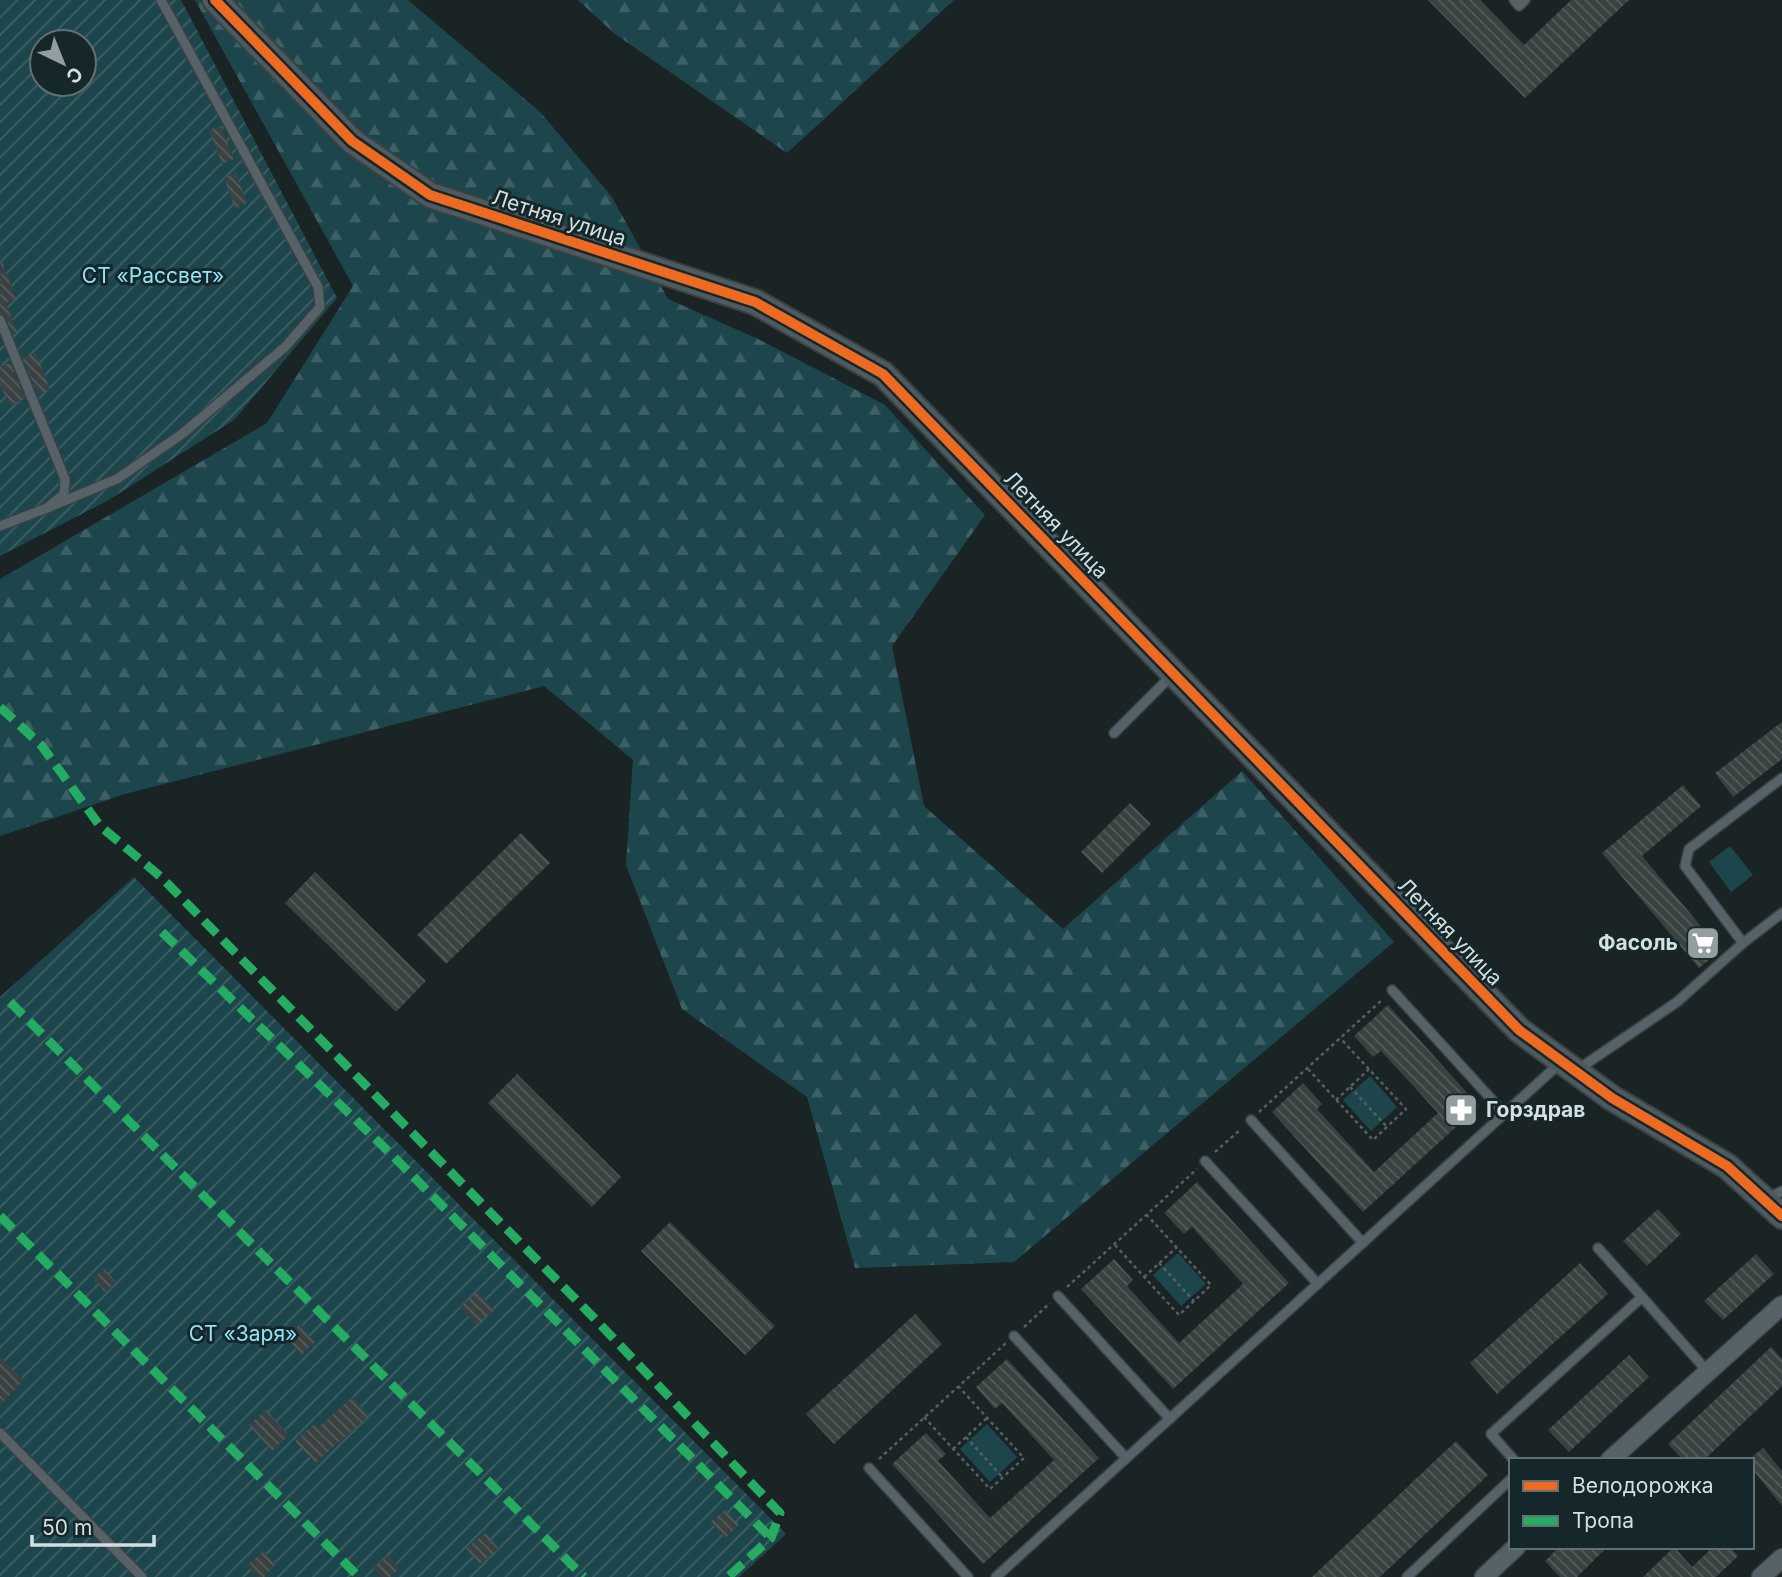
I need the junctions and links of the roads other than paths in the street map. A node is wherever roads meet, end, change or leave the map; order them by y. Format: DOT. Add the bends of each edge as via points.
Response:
graph roads {
  1 [pos="161,0"];
  2 [pos="215,0"];
  3 [pos="1514,0"];
  4 [pos="1525,0"];
  5 [pos="0,320"];
  6 [pos="47,508"];
  7 [pos="0,526"];
  8 [pos="1173,674"];
  9 [pos="1114,733"];
  10 [pos="1782,778"];
  11 [pos="1782,913"];
  12 [pos="1743,943"];
  13 [pos="1392,990"];
  14 [pos="1568,1066"];
  15 [pos="1505,1114"];
  16 [pos="1251,1120"];
  17 [pos="1205,1161"];
  18 [pos="1776,1202"];
  19 [pos="1363,1243"];
  20 [pos="1598,1248"];
  21 [pos="1318,1284"];
  22 [pos="1058,1296"];
  23 [pos="1642,1297"];
  24 [pos="1782,1305"];
  25 [pos="1014,1336"];
  26 [pos="1708,1372"];
  27 [pos="1170,1419"];
  28 [pos="0,1433"];
  29 [pos="1126,1458"];
  30 [pos="1512,1458"];
  31 [pos="1612,1458"];
  32 [pos="869,1468"];
  33 [pos="1509,1481"];
  34 [pos="1514,1549"];
  35 [pos="1782,1558"];
  36 [pos="142,1577"];
  37 [pos="968,1577"];
  38 [pos="996,1577"];
  39 [pos="1407,1577"];
  40 [pos="1484,1577"];
  41 [pos="1761,1577"];
  1 -- 6 [label="lane" via="318,287 320,307 285,347 182,434 117,479"];
  2 -- 8 [label="street, Летняя улица" via="352,141 430,195 755,302 883,374"];
  3 -- 4 [label="lane" via="1519,6"];
  5 -- 6 [label="lane" via="65,479 64,494"];
  6 -- 7 [label="lane"];
  8 -- 9 [label="lane"];
  8 -- 14 [label="street, Летняя улица" via="1519,1030"];
  10 -- 12 [label="lane" via="1689,849 1685,866"];
  11 -- 12 [label="lane"];
  12 -- 14 [label="lane" via="1677,1002"];
  13 -- 15 [label="lane"];
  14 -- 15 [label="lane"];
  14 -- 18 [label="street, Летняя улица"];
  15 -- 19 [label="lane"];
  16 -- 19 [label="lane"];
  17 -- 21 [label="lane"];
  19 -- 21 [label="lane"];
  20 -- 23 [label="lane"];
  21 -- 27 [label="lane"];
  22 -- 27 [label="lane"];
  23 -- 26 [label="lane"];
  23 -- 30 [label="lane" via="1491,1434"];
  24 -- 26 [label="street"];
  25 -- 29 [label="lane"];
  26 -- 31 [label="street"];
  27 -- 29 [label="lane"];
  28 -- 36 [label="lane"];
  29 -- 38 [label="lane"];
  32 -- 37 [label="lane"];
  33 -- 39 [label="lane"];
  34 -- 40 [label="street"];
  35 -- 41 [label="street"];
}
